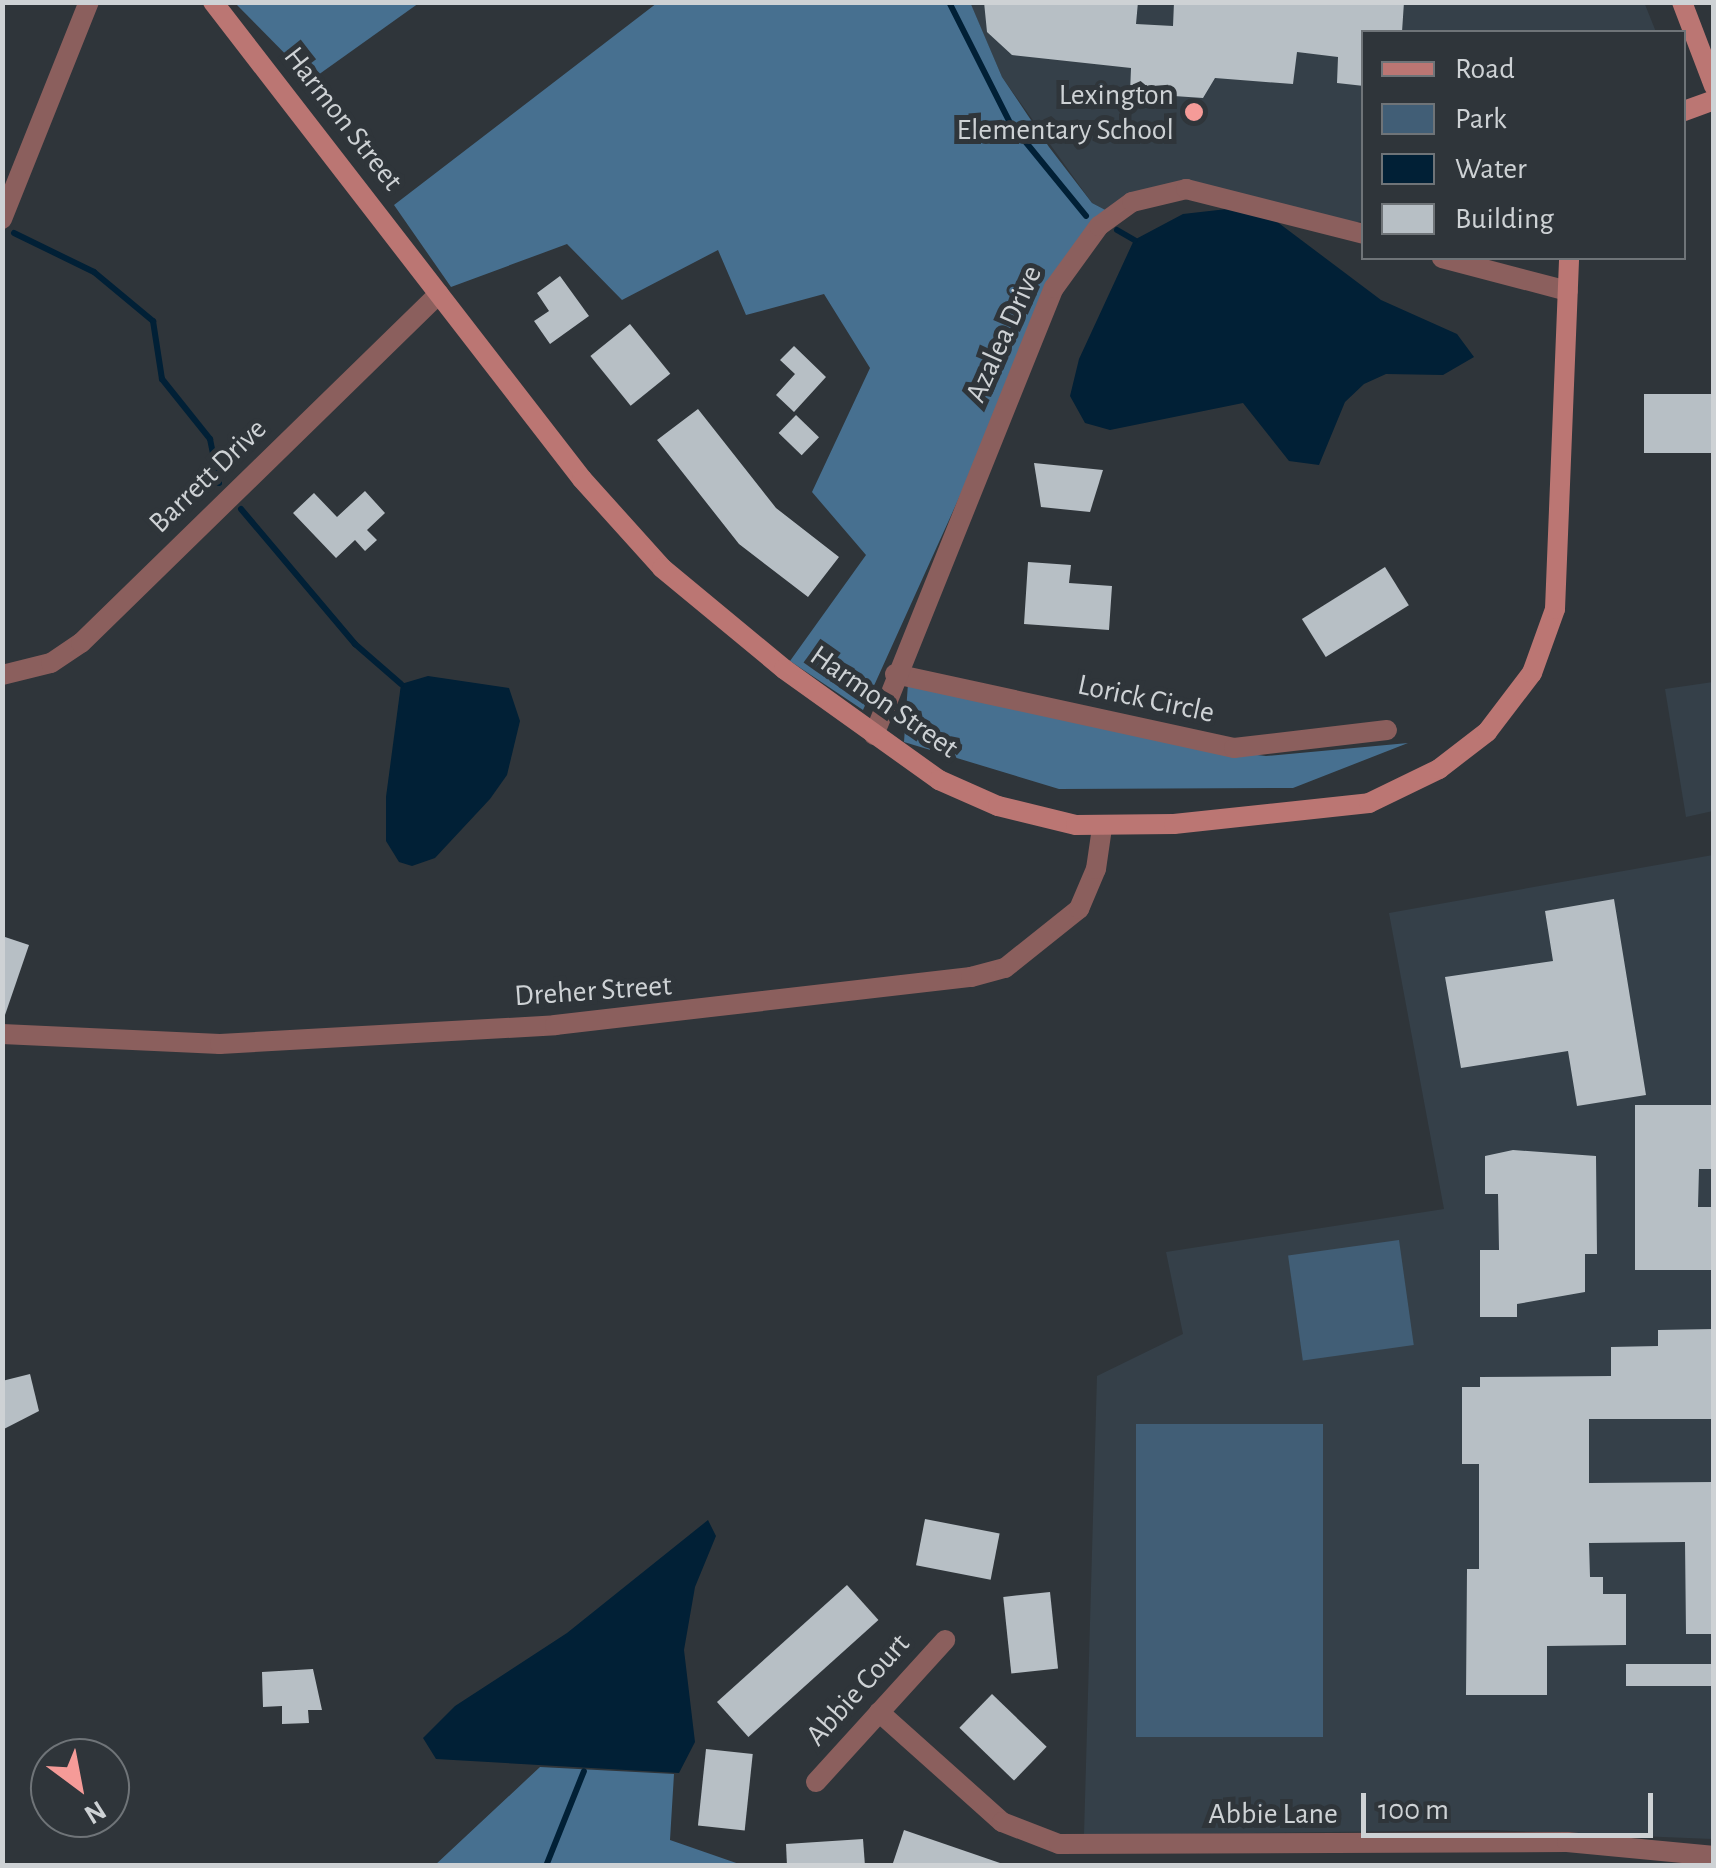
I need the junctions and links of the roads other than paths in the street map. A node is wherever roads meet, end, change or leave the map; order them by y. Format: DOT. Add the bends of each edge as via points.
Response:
graph roads {
  1 [pos="89,2"];
  2 [pos="213,2"];
  3 [pos="1682,2"];
  4 [pos="1714,86"];
  5 [pos="1714,100"];
  6 [pos="1686,110"];
  7 [pos="2,219"];
  8 [pos="1361,233"];
  9 [pos="1450,260"];
  10 [pos="1569,260"];
  11 [pos="1568,290"];
  12 [pos="440,294"];
  13 [pos="895,674"];
  14 [pos="2,675"];
  15 [pos="1387,730"];
  16 [pos="874,735"];
  17 [pos="1102,828"];
  18 [pos="2,1034"];
  19 [pos="945,1640"];
  20 [pos="879,1712"];
  21 [pos="816,1782"];
  22 [pos="1714,1856"];
  1 -- 7 [label="street"];
  2 -- 12 [label="street, Harmon Street"];
  3 -- 4 [label="street"];
  5 -- 6 [label="street"];
  8 -- 13 [label="street, Azalea Drive" via="1186,188 1132,202 1099,226 1054,288"];
  9 -- 11 [label="street"];
  10 -- 11 [label="street, Harmon Street"];
  11 -- 17 [label="street, Harmon Street" via="1555,609 1532,672 1487,732 1439,769 1369,804"];
  12 -- 14 [label="street, Barrett Drive" via="81,643 51,663"];
  12 -- 16 [label="street, Harmon Street" via="582,480 662,568"];
  13 -- 15 [label="street, Lorick Circle" via="1234,748"];
  13 -- 16 [label="street, Azalea Drive"];
  16 -- 17 [label="street, Harmon Street" via="939,780 998,806"];
  17 -- 18 [label="street, Dreher Street" via="1096,870 1079,910 1005,968 971,977 772,1006 520,1027 220,1044"];
  19 -- 20 [label="street, Abbie Court"];
  20 -- 21 [label="street, Abbie Court"];
  20 -- 22 [label="street, Abbie Lane" via="1002,1822 1059,1844 1567,1842"];
}
